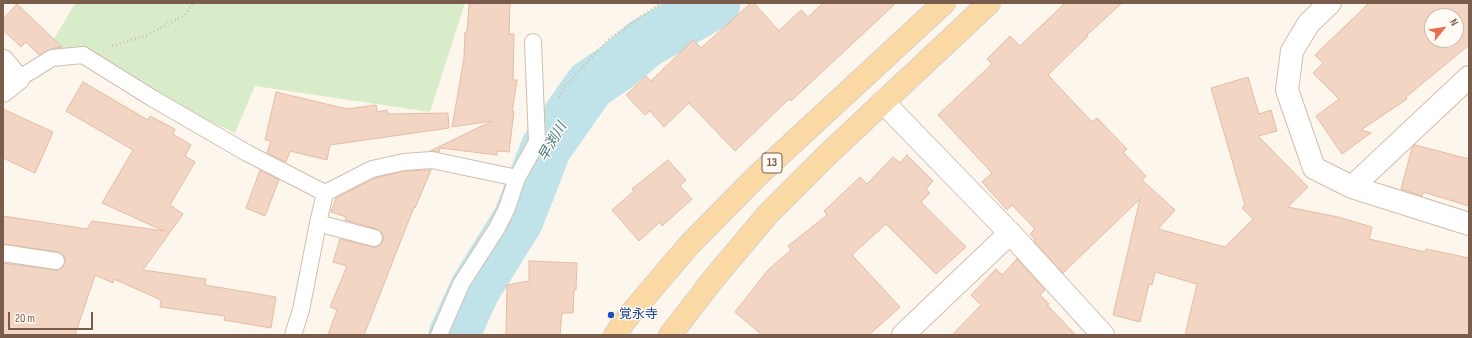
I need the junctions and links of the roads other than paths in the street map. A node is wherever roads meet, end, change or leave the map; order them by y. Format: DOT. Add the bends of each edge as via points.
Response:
graph roads {
  1 [pos="944,3"];
  2 [pos="989,3"];
  3 [pos="1330,3"];
  4 [pos="533,42"];
  5 [pos="3,61"];
  6 [pos="1469,77"];
  7 [pos="11,85"];
  8 [pos="883,102"];
  9 [pos="517,178"];
  10 [pos="1352,187"];
  11 [pos="325,193"];
  12 [pos="318,223"];
  13 [pos="1469,224"];
  14 [pos="1010,233"];
  15 [pos="374,238"];
  16 [pos="3,253"];
  17 [pos="56,261"];
  18 [pos="293,335"];
  19 [pos="439,335"];
  20 [pos="614,335"];
  21 [pos="670,335"];
  22 [pos="903,335"];
  23 [pos="1103,335"];
  1 -- 20 [label="main road, 13" via="758,176 690,244"];
  2 -- 8 [label="main road"];
  3 -- 10 [label="street" via="1309,23 1292,51 1287,90 1314,168"];
  4 -- 9 [label="lane" via="537,142"];
  5 -- 7 [label="street"];
  6 -- 10 [label="street"];
  7 -- 11 [label="lane" via="52,58 83,55 247,153"];
  8 -- 14 [label="street"];
  8 -- 21 [label="main road" via="768,214"];
  9 -- 11 [label="lane" via="432,160 404,162 372,169"];
  9 -- 19 [label="lane" via="507,208 461,284"];
  10 -- 13 [label="street"];
  11 -- 12 [label="lane"];
  12 -- 15 [label="lane"];
  12 -- 18 [label="lane" via="302,310"];
  14 -- 22 [label="street"];
  14 -- 23 [label="street"];
  16 -- 17 [label="lane"];
}
